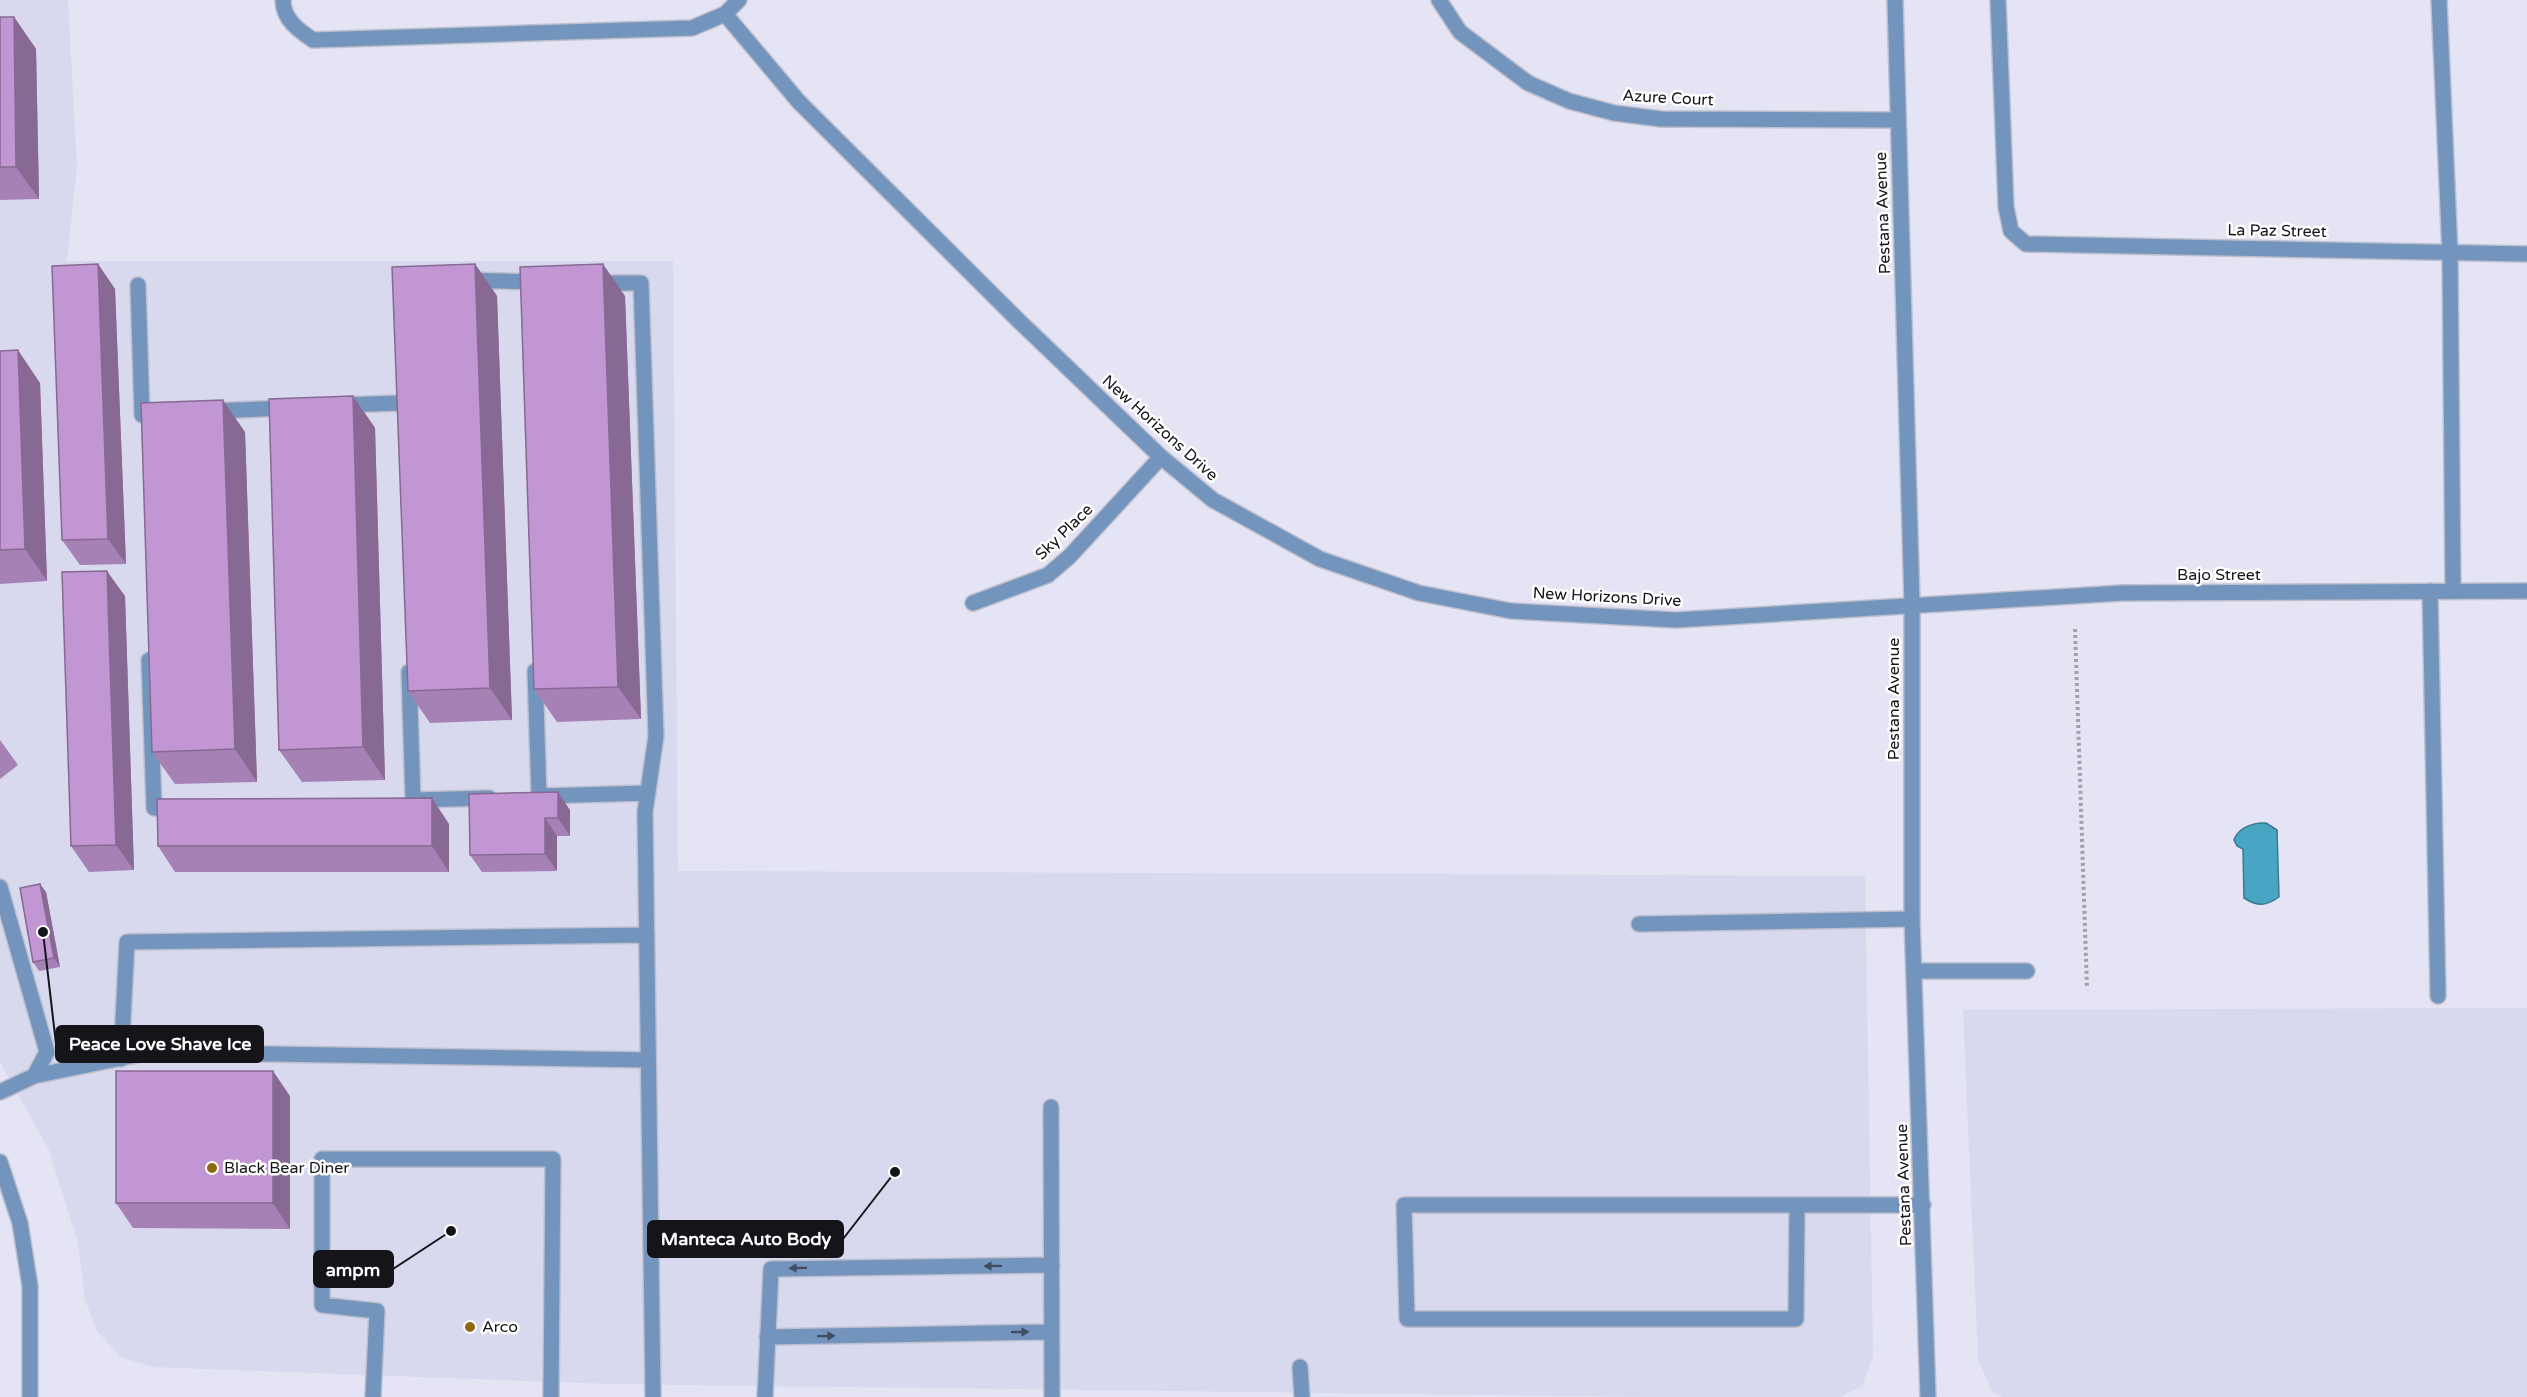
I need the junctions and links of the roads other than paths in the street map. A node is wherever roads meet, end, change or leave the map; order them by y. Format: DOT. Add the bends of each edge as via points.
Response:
graph roads {
  1 [pos="283,0"];
  2 [pos="739,0"];
  3 [pos="1439,0"];
  4 [pos="1895,0"];
  5 [pos="1998,0"];
  6 [pos="2439,0"];
  7 [pos="725,14"];
  8 [pos="1898,120"];
  9 [pos="2450,253"];
  10 [pos="2527,254"];
  11 [pos="454,280"];
  12 [pos="558,282"];
  13 [pos="582,282"];
  14 [pos="138,285"];
  15 [pos="400,403"];
  16 [pos="330,406"];
  17 [pos="306,407"];
  18 [pos="201,412"];
  19 [pos="146,418"];
  20 [pos="1161,457"];
  21 [pos="2430,591"];
  22 [pos="2453,591"];
  23 [pos="2527,591"];
  24 [pos="974,603"];
  25 [pos="1912,604"];
  26 [pos="149,641"];
  27 [pos="535,652"];
  28 [pos="408,660"];
  29 [pos="648,793"];
  30 [pos="505,797"];
  31 [pos="189,807"];
  32 [pos="0,887"];
  33 [pos="1912,919"];
  34 [pos="1639,924"];
  35 [pos="647,935"];
  36 [pos="1915,971"];
  37 [pos="2027,971"];
  38 [pos="2438,996"];
  39 [pos="121,1059"];
  40 [pos="648,1060"];
  41 [pos="34,1076"];
  42 [pos="0,1092"];
  43 [pos="1051,1107"];
  44 [pos="0,1162"];
  45 [pos="1797,1204"];
  46 [pos="1923,1204"];
  47 [pos="1052,1265"];
  48 [pos="1051,1332"];
  49 [pos="767,1337"];
  50 [pos="1300,1367"];
  51 [pos="30,1397"];
  52 [pos="373,1397"];
  53 [pos="551,1397"];
  54 [pos="653,1397"];
  55 [pos="765,1397"];
  56 [pos="1052,1397"];
  57 [pos="1302,1397"];
  58 [pos="1928,1397"];
  1 -- 7 [label="street" via="283,12 313,40 692,28"];
  2 -- 7 [label="street"];
  3 -- 8 [label="street, Azure Court" via="1460,32 1528,82 1569,101 1614,113 1660,118"];
  4 -- 8 [label="street, Pestana Avenue"];
  5 -- 9 [label="street, La Paz Street" via="2006,207 2012,231 2026,244"];
  6 -- 9 [label="street"];
  7 -- 20 [label="street, New Horizons Drive" via="799,102"];
  8 -- 25 [label="street, Pestana Avenue"];
  9 -- 10 [label="street, La Paz Street"];
  9 -- 22 [label="street"];
  11 -- 12 [label="street" via="523,287"];
  13 -- 29 [label="street" via="640,283 656,736"];
  14 -- 19 [label="street"];
  15 -- 16 [label="street"];
  17 -- 18 [label="street"];
  20 -- 24 [label="street, Sky Place" via="1048,575"];
  20 -- 25 [label="street, New Horizons Drive" via="1213,500 1320,560 1419,593 1511,611 1676,620"];
  21 -- 22 [label="street, Bajo Street"];
  21 -- 25 [label="street, Bajo Street" via="2122,593"];
  21 -- 38 [label="street"];
  22 -- 23 [label="street, Bajo Street"];
  25 -- 33 [label="street, Pestana Avenue"];
  26 -- 31 [label="street" via="154,808"];
  27 -- 29 [label="street" via="534,796"];
  28 -- 30 [label="street" via="407,800"];
  29 -- 35 [label="street"];
  32 -- 41 [label="street" via="47,1052"];
  33 -- 34 [label="street"];
  33 -- 36 [label="street, Pestana Avenue"];
  35 -- 39 [label="street" via="127,942"];
  35 -- 40 [label="street"];
  36 -- 37 [label="street"];
  36 -- 46 [label="street, Pestana Avenue"];
  39 -- 40 [label="street" via="152,1052"];
  39 -- 41 [label="street"];
  40 -- 54 [label="street"];
  41 -- 42 [label="street"];
  43 -- 47 [label="street"];
  44 -- 51 [label="street" via="20,1222 30,1286"];
  45 -- 45 [label="street" via="1404,1204 1407,1319 1796,1318"];
  45 -- 46 [label="street"];
  46 -- 58 [label="street, Pestana Avenue"];
  47 -- 48 [label="street"];
  47 -- 49 [label="street, one-way" via="771,1269"];
  49 -- 48 [label="street, one-way"];
  48 -- 56 [label="street"];
  49 -- 55 [label="street"];
  50 -- 57 [label="street"];
  52 -- 53 [label="street" via="377,1311 322,1305 322,1159 553,1159"];
}
